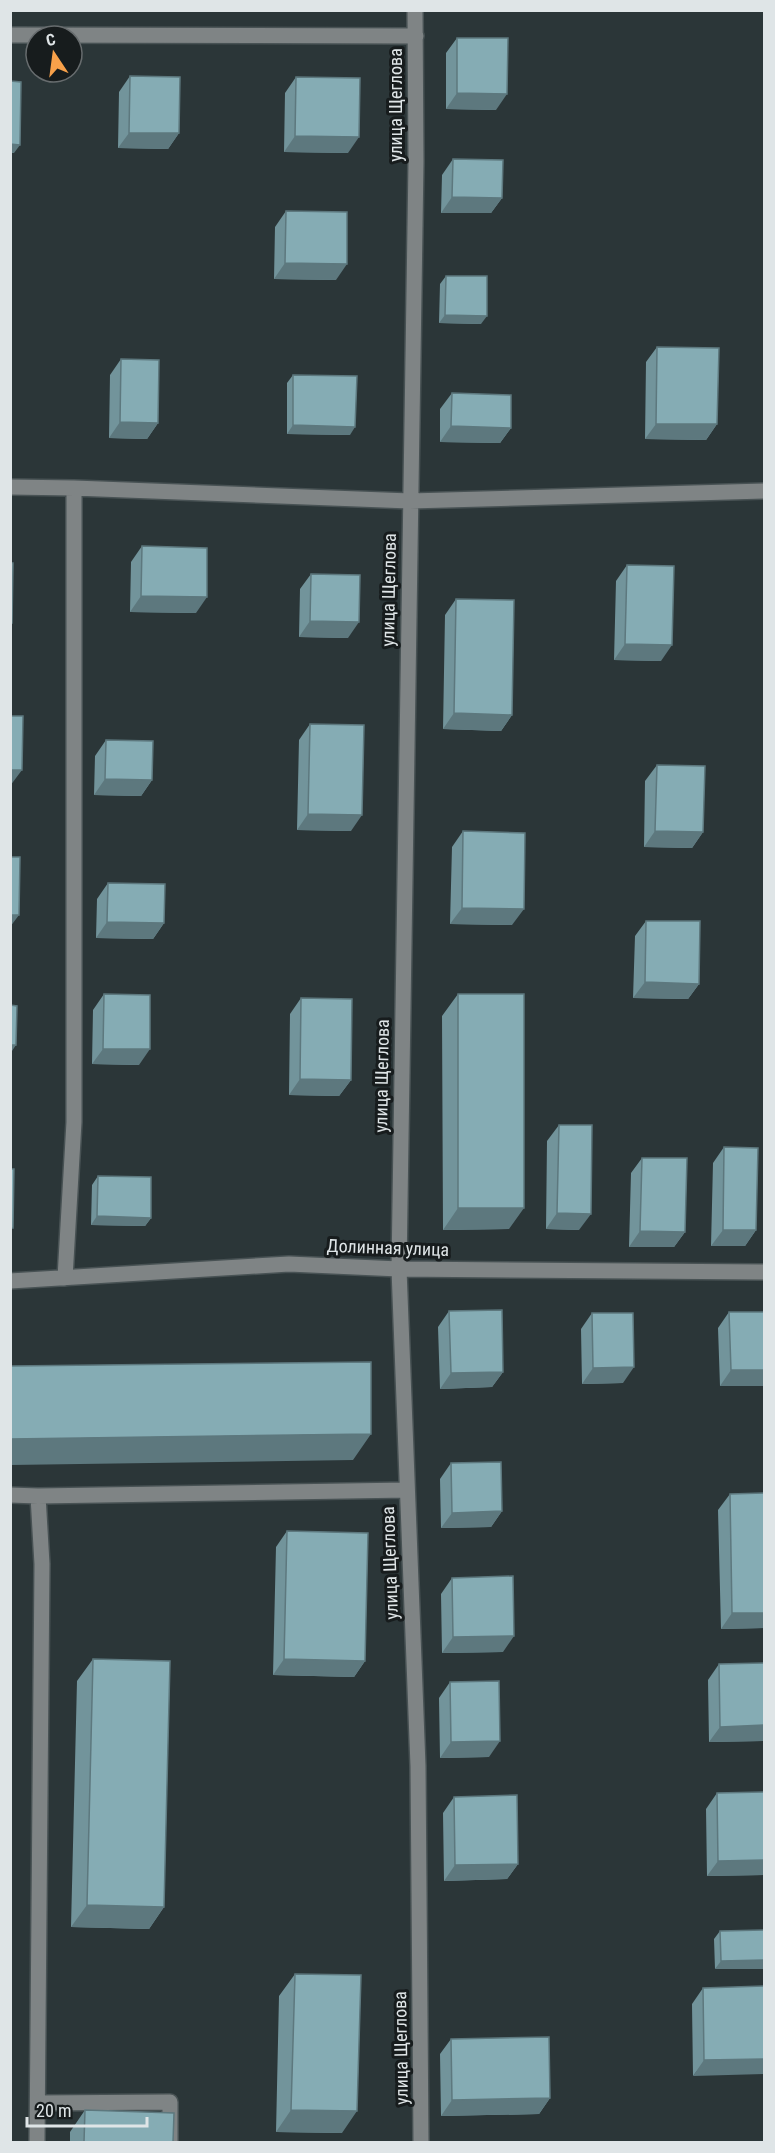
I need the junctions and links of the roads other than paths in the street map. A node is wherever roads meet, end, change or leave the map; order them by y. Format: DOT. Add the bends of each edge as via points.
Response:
graph roads {
  1 [pos="416,10"];
  2 [pos="10,35"];
  3 [pos="416,36"];
  4 [pos="10,487"];
  5 [pos="74,488"];
  6 [pos="765,491"];
  7 [pos="410,501"];
  8 [pos="399,1269"];
  9 [pos="765,1272"];
  10 [pos="65,1278"];
  11 [pos="10,1281"];
  12 [pos="407,1490"];
  13 [pos="10,1495"];
  14 [pos="38,1496"];
  15 [pos="38,2103"];
  16 [pos="37,2142"];
  17 [pos="170,2142"];
  18 [pos="421,2142"];
  1 -- 3 [label="street, улица Щеглова"];
  2 -- 3 [label="street"];
  3 -- 7 [label="street, улица Щеглова"];
  4 -- 5 [label="street"];
  5 -- 7 [label="street"];
  5 -- 10 [label="street" via="74,1122"];
  6 -- 7 [label="street"];
  7 -- 8 [label="street, улица Щеглова"];
  8 -- 9 [label="street, Долинная улица"];
  8 -- 10 [label="street, Долинная улица" via="290,1264"];
  8 -- 12 [label="street, улица Щеглова"];
  10 -- 11 [label="street, Долинная улица"];
  12 -- 14 [label="street"];
  12 -- 18 [label="street, улица Щеглова" via="418,1766"];
  13 -- 14 [label="street"];
  14 -- 15 [label="street" via="42,1564"];
  15 -- 16 [label="street"];
  15 -- 17 [label="street" via="170,2102"];
}
